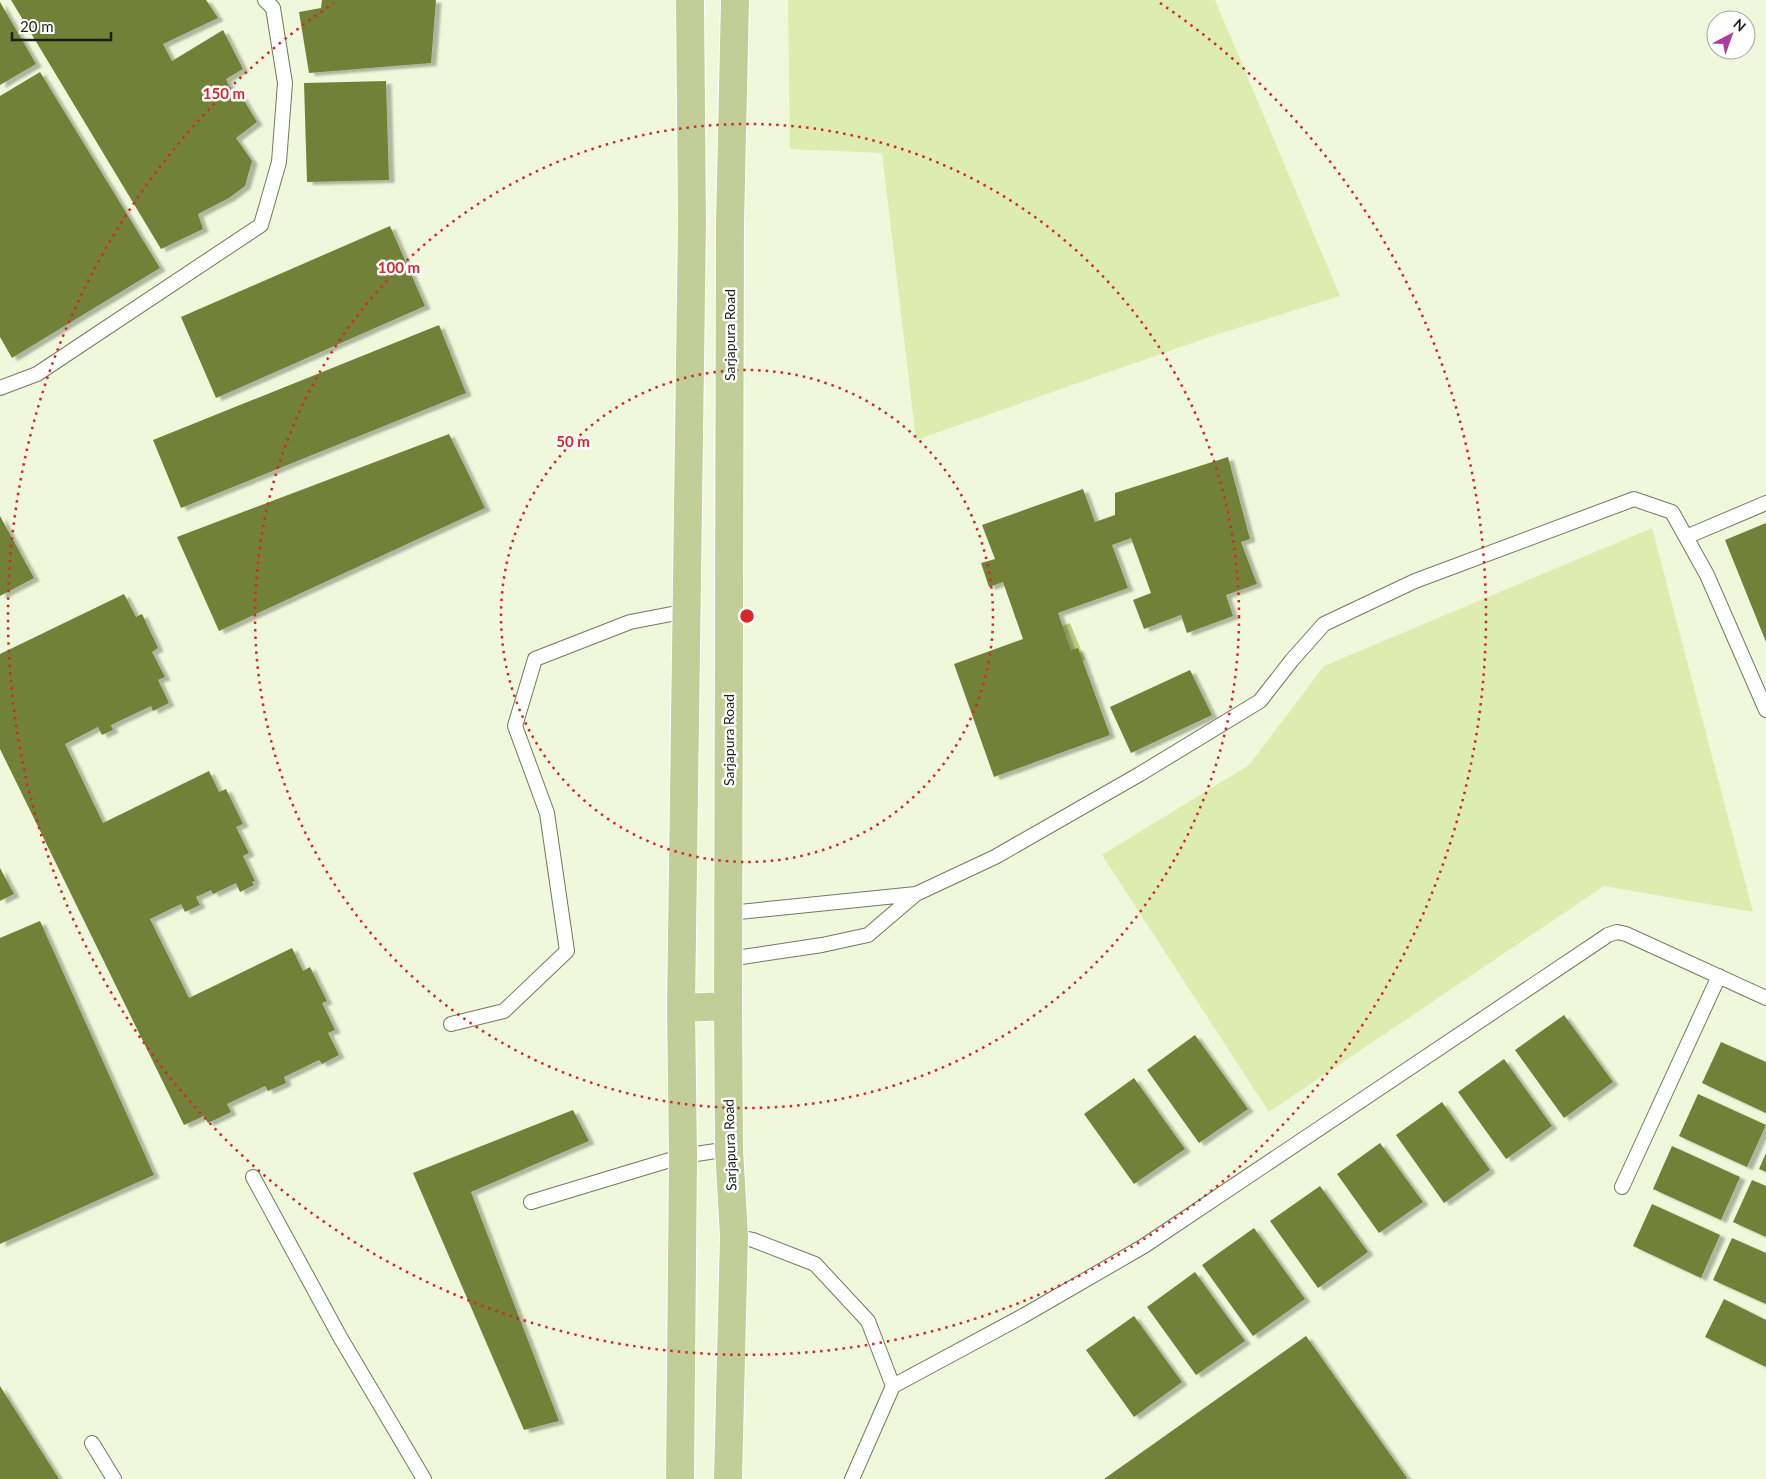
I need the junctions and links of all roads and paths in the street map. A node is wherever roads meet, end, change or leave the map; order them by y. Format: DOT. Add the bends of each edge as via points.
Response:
graph roads {
  1 [pos="265,0"];
  2 [pos="690,0"];
  3 [pos="735,0"];
  4 [pos="692,222"];
  5 [pos="730,224"];
  6 [pos="0,388"];
  7 [pos="1766,502"];
  8 [pos="1686,537"];
  9 [pos="687,611"];
  10 [pos="1766,710"];
  11 [pos="916,894"];
  12 [pos="729,913"];
  13 [pos="729,959"];
  14 [pos="1719,976"];
  15 [pos="1766,998"];
  16 [pos="728,1006"];
  17 [pos="681,1008"];
  18 [pos="451,1024"];
  19 [pos="729,1149"];
  20 [pos="683,1156"];
  21 [pos="253,1177"];
  22 [pos="1622,1186"];
  23 [pos="531,1202"];
  24 [pos="734,1236"];
  25 [pos="893,1386"];
  26 [pos="92,1443"];
  27 [pos="114,1479"];
  28 [pos="424,1479"];
  29 [pos="680,1479"];
  30 [pos="728,1479"];
  31 [pos="852,1479"];
  1 -- 6 [label="lane" via="273,8 285,83 279,162 261,225 37,374"];
  2 -- 4 [label="main road"];
  3 -- 5 [label="main road, Sarjapura Road"];
  4 -- 5 [label="main road"];
  4 -- 9 [label="main road"];
  5 -- 12 [label="main road, Sarjapura Road"];
  7 -- 8 [label="lane"];
  8 -- 10 [label="lane" via="1707,575"];
  8 -- 11 [label="lane" via="1672,512 1634,499 1390,593 1324,624 1260,701 995,857"];
  9 -- 17 [label="main road"];
  9 -- 18 [label="lane" via="630,622 535,659 516,726 547,813 567,951 504,1011"];
  11 -- 12 [label="lane"];
  11 -- 13 [label="lane" via="868,935 822,946"];
  12 -- 13 [label="main road, Sarjapura Road"];
  13 -- 16 [label="main road, Sarjapura Road"];
  14 -- 15 [label="lane"];
  14 -- 22 [label="lane"];
  14 -- 25 [label="lane" via="1626,934 1616,932 1608,935 1144,1246"];
  16 -- 17 [label="main road"];
  16 -- 19 [label="main road, Sarjapura Road"];
  17 -- 20 [label="main road"];
  19 -- 20 [label="lane"];
  19 -- 24 [label="main road, Sarjapura Road"];
  20 -- 23 [label="lane"];
  20 -- 29 [label="main road"];
  21 -- 28 [label="lane" via="340,1337"];
  24 -- 25 [label="lane" via="815,1264 868,1321"];
  24 -- 30 [label="main road, Sarjapura Road"];
  25 -- 31 [label="lane"];
  26 -- 27 [label="lane"];
}
